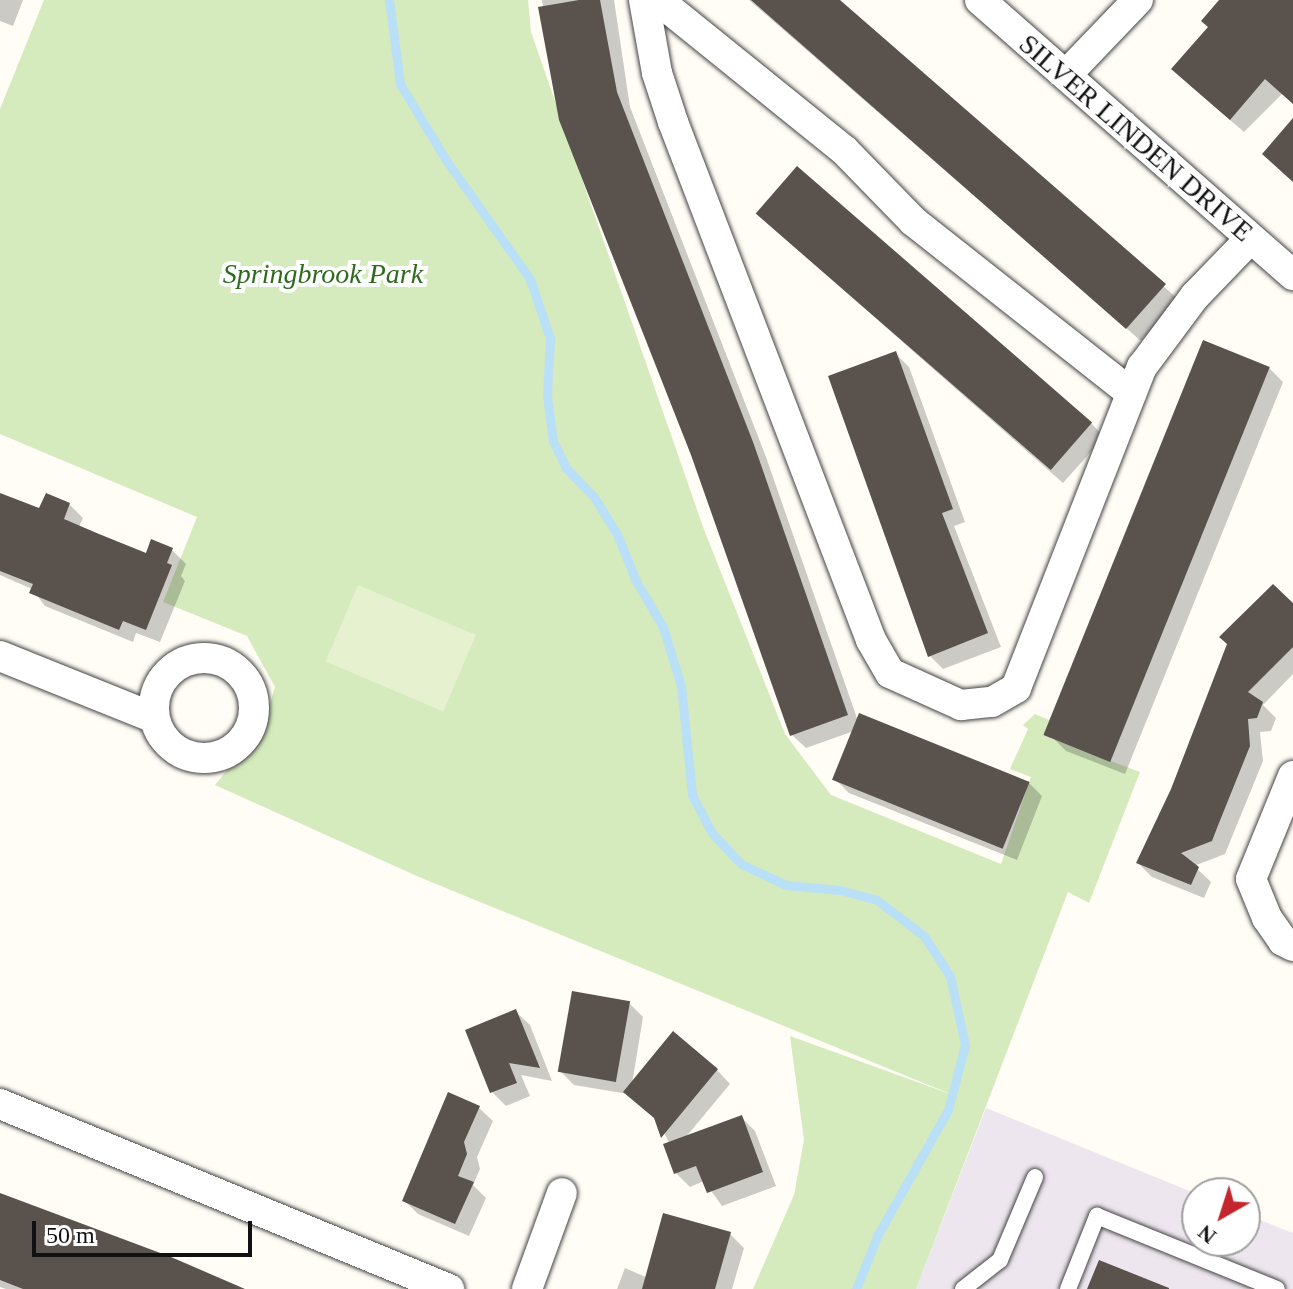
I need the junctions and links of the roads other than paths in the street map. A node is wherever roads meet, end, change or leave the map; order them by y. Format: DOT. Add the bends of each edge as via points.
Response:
graph roads {
  1 [pos="644,0"];
  2 [pos="658,0"];
  3 [pos="980,0"];
  4 [pos="1138,0"];
  5 [pos="1066,75"];
  6 [pos="1250,239"];
  7 [pos="1293,275"];
  8 [pos="1131,393"];
  9 [pos="0,656"];
  10 [pos="154,718"];
  11 [pos="1293,776"];
  12 [pos="1293,946"];
  13 [pos="0,1104"];
  14 [pos="1035,1177"];
  15 [pos="562,1193"];
  16 [pos="449,1289"];
  17 [pos="527,1289"];
  18 [pos="963,1289"];
  19 [pos="1068,1289"];
  20 [pos="1277,1289"];
  1 -- 8 [label="street" via="657,73 673,122 871,640 890,673 961,705 992,702 1016,688 1094,499"];
  2 -- 8 [label="street" via="845,151 913,221"];
  3 -- 5 [label="street, SILVER LINDEN DRIVE"];
  4 -- 5 [label="street"];
  5 -- 6 [label="street, SILVER LINDEN DRIVE"];
  6 -- 7 [label="street, SILVER LINDEN DRIVE"];
  6 -- 8 [label="street" via="1170,327"];
  9 -- 10 [label="street"];
  11 -- 12 [label="street" via="1251,879 1267,918"];
  13 -- 16 [label="street"];
  14 -- 18 [label="lane" via="1000,1260"];
  15 -- 17 [label="street"];
  19 -- 20 [label="lane" via="1097,1216"];
}
